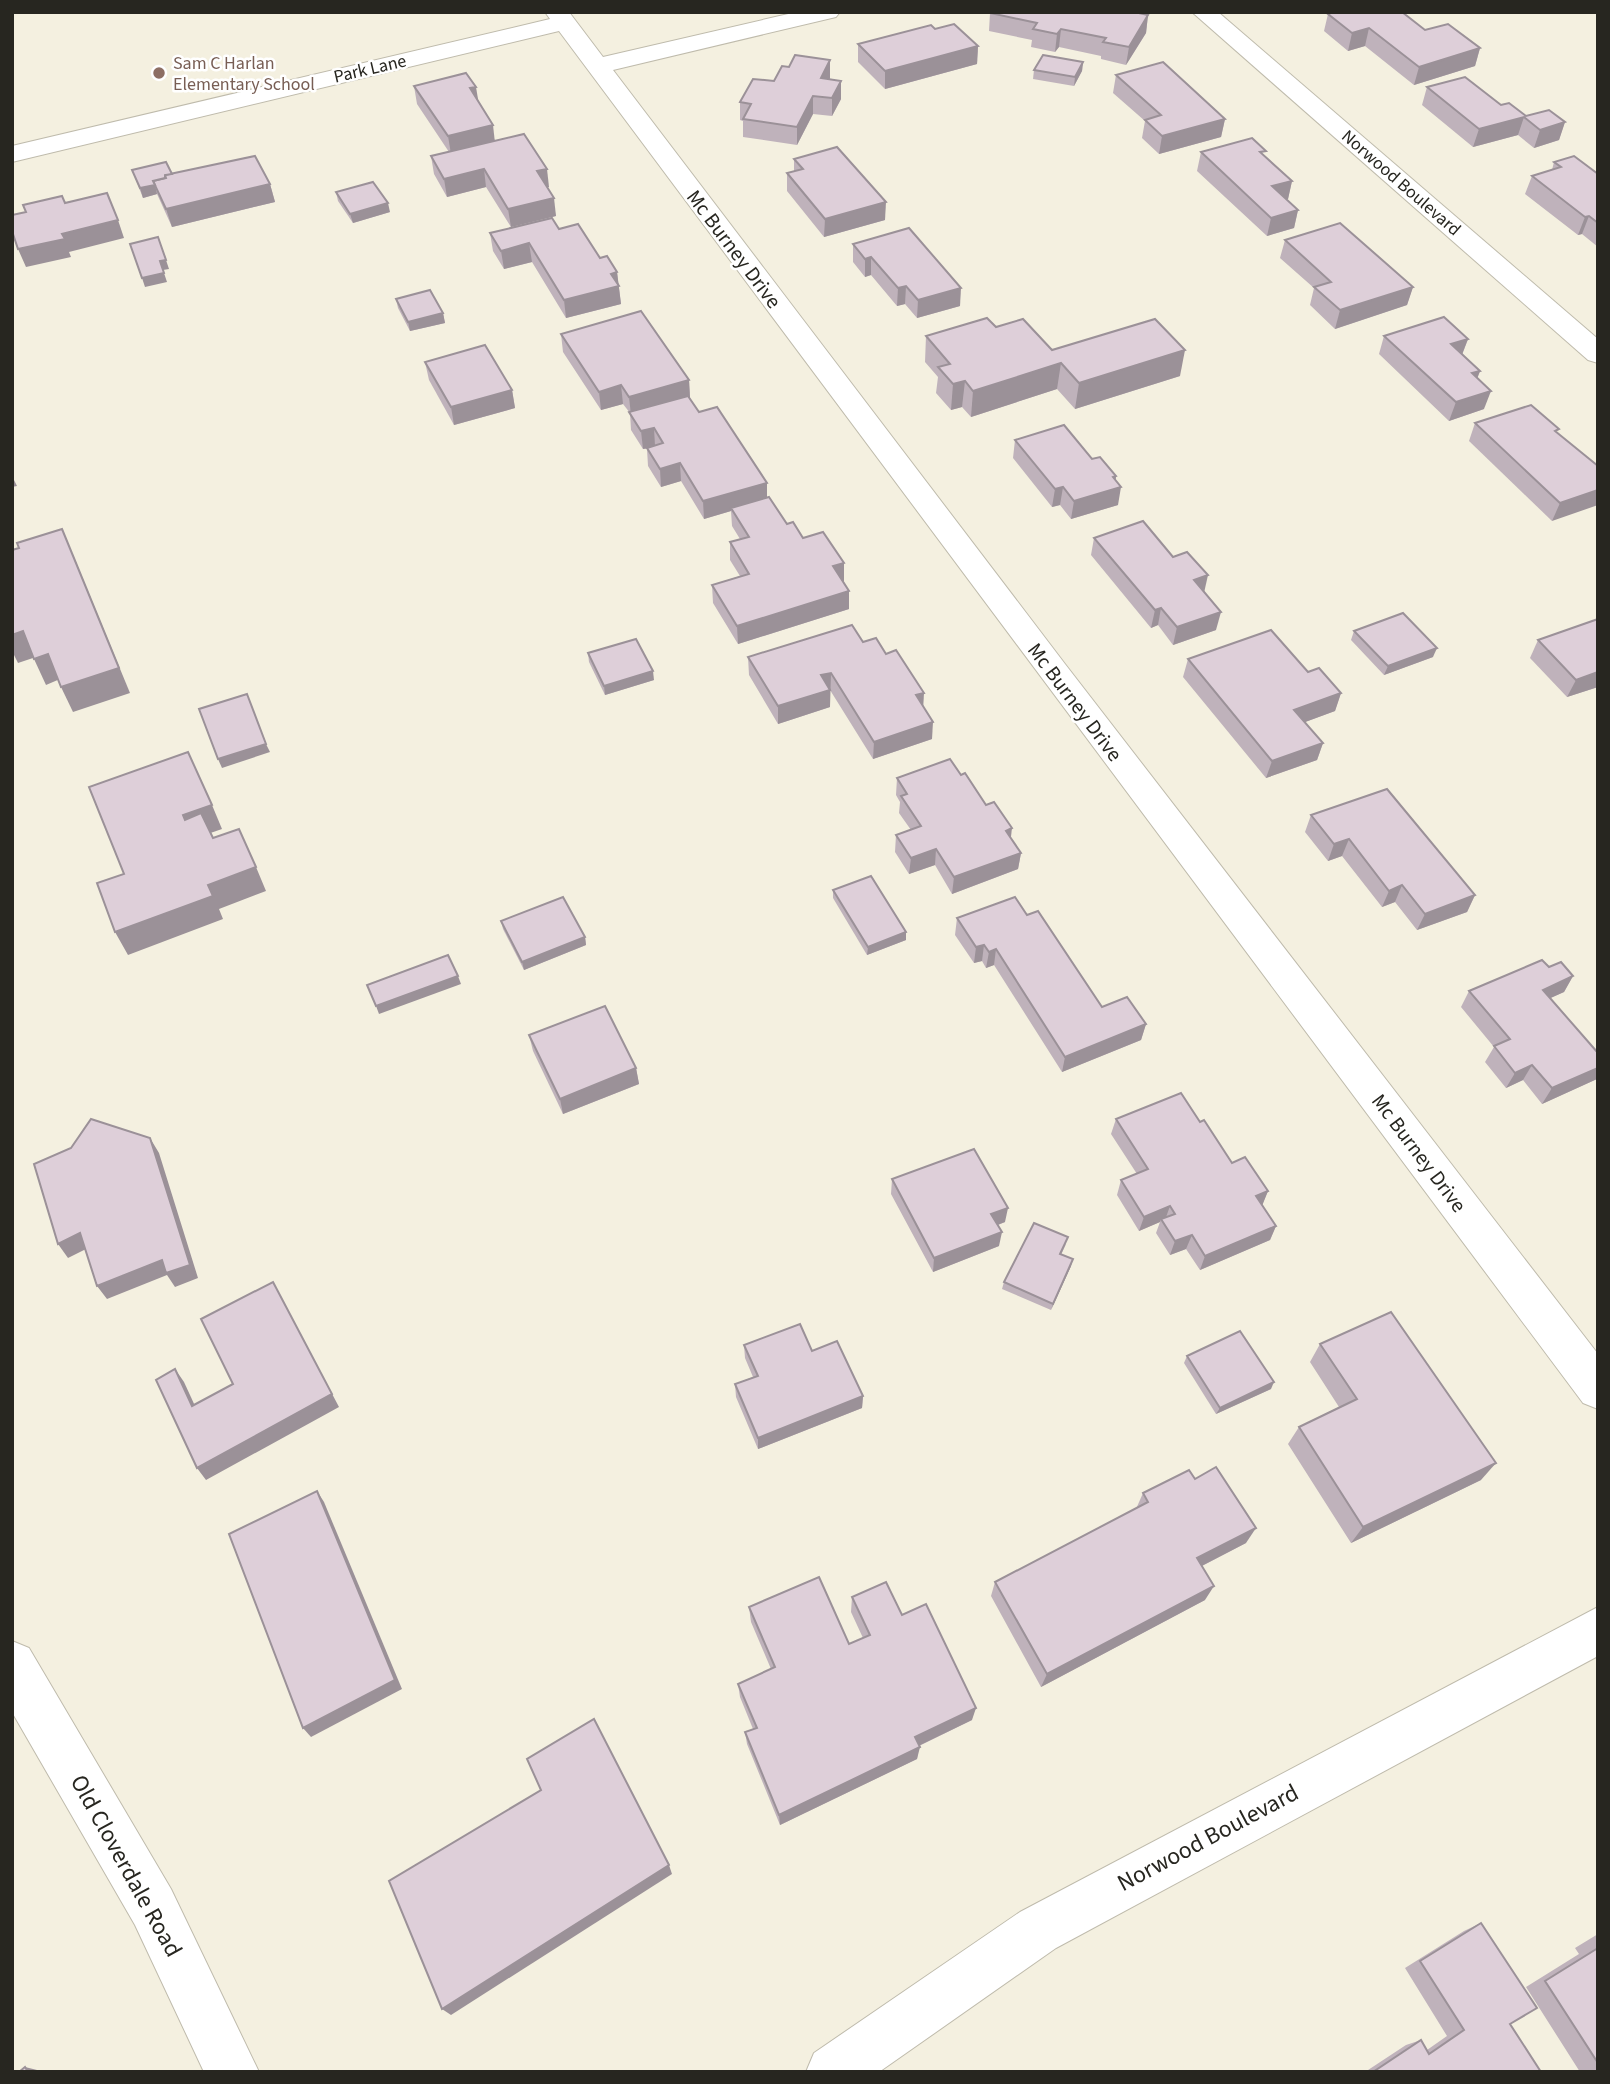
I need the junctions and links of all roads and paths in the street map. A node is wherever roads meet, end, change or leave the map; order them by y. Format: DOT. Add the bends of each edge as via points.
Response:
graph roads {
  1 [pos="828,12"];
  2 [pos="1204,12"];
  3 [pos="561,18"];
  4 [pos="597,65"];
  5 [pos="12,154"];
  6 [pos="1598,354"];
  7 [pos="1598,1389"];
  8 [pos="1598,1630"];
  9 [pos="12,1665"];
  10 [pos="232,2072"];
  11 [pos="833,2072"];
  1 -- 4 [label="street"];
  2 -- 6 [label="street, Norwood Boulevard"];
  3 -- 4 [label="street, Mc Burney Drive"];
  3 -- 5 [label="street, Park Lane"];
  4 -- 7 [label="street, Mc Burney Drive"];
  8 -- 11 [label="street, Norwood Boulevard" via="1038,1930"];
  9 -- 10 [label="street, Old Cloverdale Road" via="153,1907"];
}
